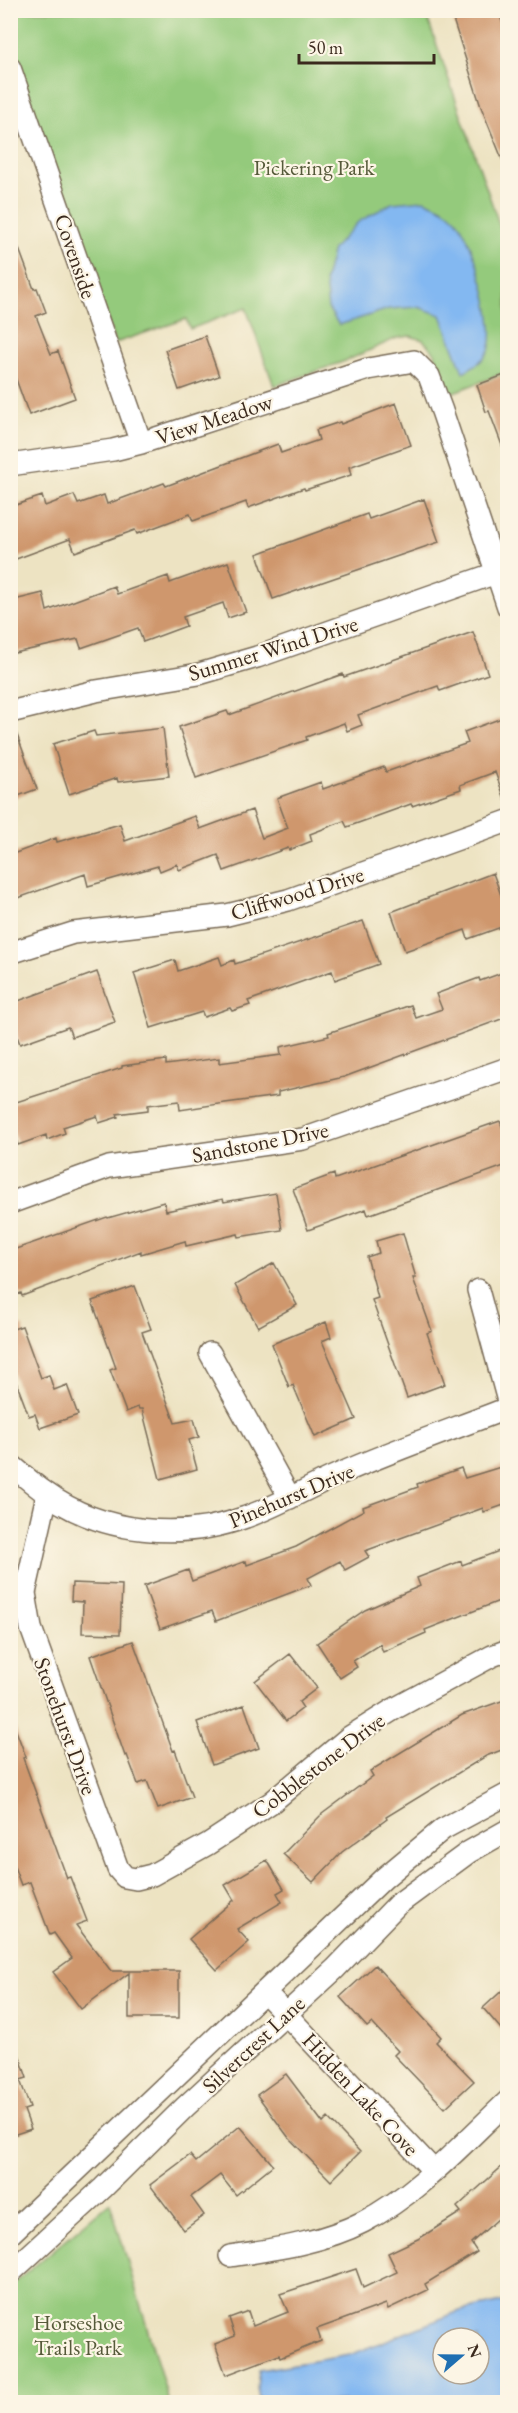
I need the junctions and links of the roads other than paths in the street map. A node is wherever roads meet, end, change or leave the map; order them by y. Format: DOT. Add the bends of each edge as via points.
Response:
graph roads {
  1 [pos="10,69"];
  2 [pos="141,443"];
  3 [pos="10,465"];
  4 [pos="496,573"];
  5 [pos="507,607"];
  6 [pos="10,712"];
  7 [pos="507,821"];
  8 [pos="10,953"];
  9 [pos="507,1068"];
  10 [pos="10,1203"];
  11 [pos="478,1290"];
  12 [pos="210,1353"];
  13 [pos="507,1401"];
  14 [pos="507,1408"];
  15 [pos="10,1464"];
  16 [pos="47,1494"];
  17 [pos="290,1498"];
  18 [pos="507,1650"];
  19 [pos="507,1794"];
  20 [pos="507,1830"];
  21 [pos="130,1878"];
  22 [pos="265,1992"];
  23 [pos="286,2014"];
  24 [pos="507,2101"];
  25 [pos="433,2170"];
  26 [pos="10,2234"];
  27 [pos="230,2256"];
  28 [pos="10,2273"];
  1 -- 2 [label="street, Covenside"];
  2 -- 3 [label="street, View Meadow"];
  2 -- 4 [label="street, View Meadow" via="368,369 414,361 429,376"];
  4 -- 5 [label="street"];
  4 -- 6 [label="street, Summer Wind Drive" via="199,674 96,691"];
  7 -- 8 [label="street, Cliffwood Drive" via="288,900 227,915 73,933"];
  9 -- 10 [label="street, Sandstone Drive" via="303,1139 109,1167"];
  11 -- 13 [label="street"];
  12 -- 17 [label="street"];
  14 -- 17 [label="street, Pinehurst Drive" via="338,1474"];
  15 -- 16 [label="street, Pinehurst Drive"];
  16 -- 17 [label="street, Pinehurst Drive" via="119,1527 162,1530 209,1527 246,1517"];
  16 -- 21 [label="street, Stonehurst Drive" via="26,1606 118,1869"];
  18 -- 21 [label="street, Cobblestone Drive" via="394,1708 348,1738 272,1802 208,1844 152,1875"];
  19 -- 22 [label="street, Silvercrest Lane" via="442,1829 384,1878"];
  20 -- 23 [label="street, Silvercrest Lane" via="397,1905"];
  22 -- 23 [label="street, Hidden Lake Cove"];
  22 -- 26 [label="street, Silvercrest Lane"];
  23 -- 25 [label="street, Hidden Lake Cove"];
  23 -- 28 [label="street, Silvercrest Lane"];
  24 -- 25 [label="street"];
  25 -- 27 [label="street" via="362,2223 292,2246"];
}
